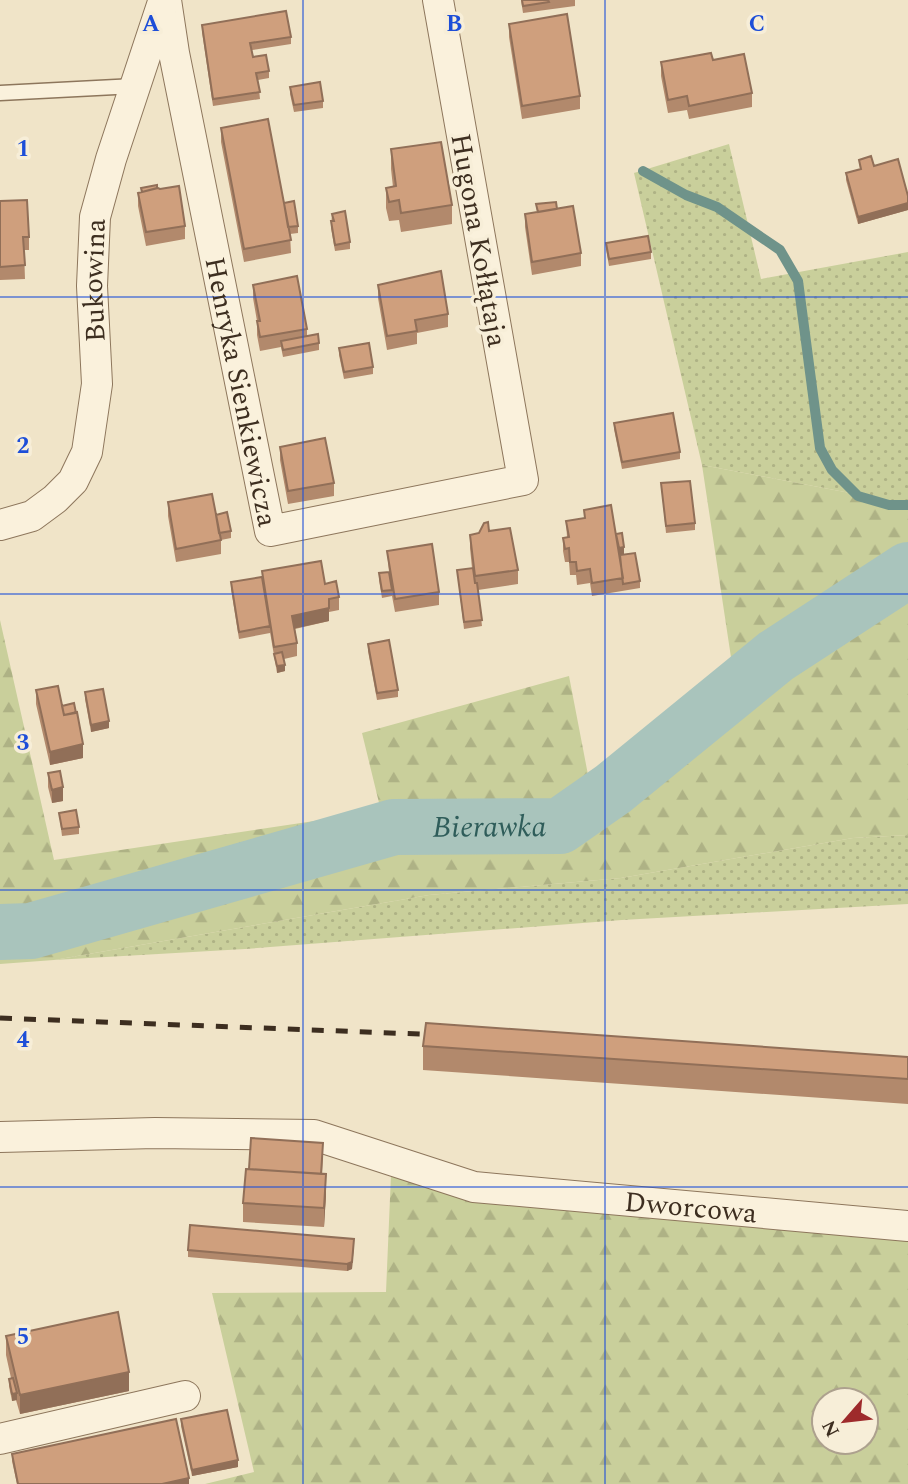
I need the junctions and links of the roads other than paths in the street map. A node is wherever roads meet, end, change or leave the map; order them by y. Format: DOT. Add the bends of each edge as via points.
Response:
graph roads {
  1 [pos="165,0"];
  2 [pos="438,0"];
  3 [pos="135,86"];
  4 [pos="0,93"];
  5 [pos="523,480"];
  6 [pos="0,525"];
  7 [pos="0,1137"];
  8 [pos="908,1226"];
  9 [pos="186,1396"];
  10 [pos="0,1440"];
  1 -- 3 [label="street, Bukowina"];
  1 -- 5 [label="street, Henryka Sienkiewicza" via="270,531"];
  2 -- 5 [label="street, Hugona Kołłątaja"];
  3 -- 4 [label="lane"];
  3 -- 6 [label="street, Bukowina" via="95,216 92,286 97,384 87,452 73,481 55,499 32,516"];
  7 -- 8 [label="street, Dworcowa" via="314,1135 474,1187"];
  9 -- 10 [label="street"];
}
